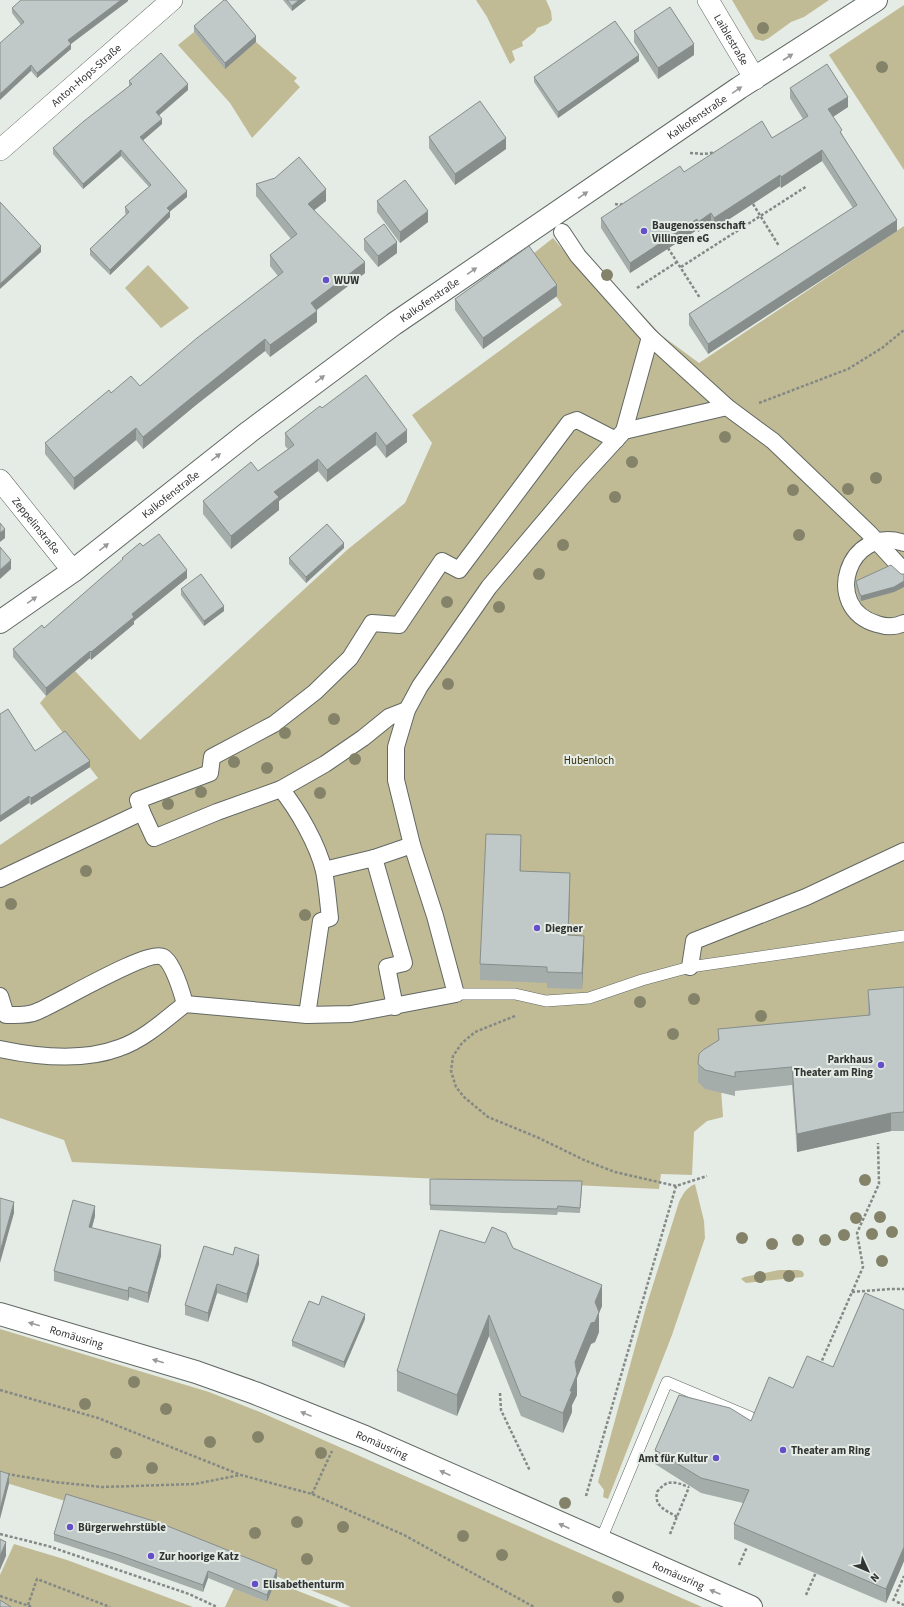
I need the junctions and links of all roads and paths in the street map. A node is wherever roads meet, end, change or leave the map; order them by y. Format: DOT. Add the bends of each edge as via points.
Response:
graph roads {
  1 [pos="172,0"];
  2 [pos="708,0"];
  3 [pos="876,0"];
  4 [pos="755,79"];
  5 [pos="0,150"];
  6 [pos="807,186"];
  7 [pos="753,204"];
  8 [pos="760,216"];
  9 [pos="562,232"];
  10 [pos="780,246"];
  11 [pos="668,248"];
  12 [pos="677,262"];
  13 [pos="681,267"];
  14 [pos="635,289"];
  15 [pos="700,298"];
  16 [pos="904,330"];
  17 [pos="650,337"];
  18 [pos="727,407"];
  19 [pos="620,435"];
  20 [pos="0,480"];
  21 [pos="877,542"];
  22 [pos="904,543"];
  23 [pos="73,571"];
  24 [pos="901,572"];
  25 [pos="0,622"];
  26 [pos="904,623"];
  27 [pos="407,710"];
  28 [pos="281,789"];
  29 [pos="142,812"];
  30 [pos="412,844"];
  31 [pos="904,851"];
  32 [pos="374,858"];
  33 [pos="324,870"];
  34 [pos="0,879"];
  35 [pos="904,936"];
  36 [pos="690,967"];
  37 [pos="456,994"];
  38 [pos="0,996"];
  39 [pos="184,1004"];
  40 [pos="395,1007"];
  41 [pos="307,1015"];
  42 [pos="504,1021"];
  43 [pos="0,1049"];
  44 [pos="878,1143"];
  45 [pos="707,1176"];
  46 [pos="676,1186"];
  47 [pos="904,1289"];
  48 [pos="852,1292"];
  49 [pos="0,1314"];
  50 [pos="818,1370"];
  51 [pos="0,1390"];
  52 [pos="500,1393"];
  53 [pos="750,1417"];
  54 [pos="334,1444"];
  55 [pos="530,1471"];
  56 [pos="5,1474"];
  57 [pos="241,1475"];
  58 [pos="312,1494"];
  59 [pos="586,1496"];
  60 [pos="677,1517"];
  61 [pos="0,1534"];
  62 [pos="670,1534"];
  63 [pos="600,1542"];
  64 [pos="747,1546"];
  65 [pos="739,1566"];
  66 [pos="818,1567"];
  67 [pos="904,1576"];
  68 [pos="806,1595"];
  69 [pos="0,1596"];
  70 [pos="893,1601"];
  71 [pos="897,1602"];
  72 [pos="28,1605"];
  73 [pos="904,1605"];
  74 [pos="32,1607"];
  75 [pos="110,1607"];
  76 [pos="217,1607"];
  77 [pos="534,1607"];
  78 [pos="751,1607"];
  1 -- 5 [label="street, Anton-Hops-Straße"];
  2 -- 4 [label="street, Laiblestraße"];
  4 -- 3 [label="street, Kalkofenstraße, one-way"];
  23 -- 4 [label="street, Kalkofenstraße, one-way" via="248,432 394,324"];
  6 -- 8 [label="path"];
  7 -- 8 [label="path"];
  8 -- 10 [label="path"];
  8 -- 13 [label="path"];
  9 -- 17 [label="street" via="578,256"];
  11 -- 12 [label="path"];
  12 -- 13 [label="path"];
  12 -- 14 [label="path"];
  13 -- 15 [label="path"];
  16 -- 18 [label="path" via="882,348 848,369 745,408"];
  17 -- 18 [label="street"];
  17 -- 19 [label="street"];
  18 -- 19 [label="street"];
  18 -- 21 [label="street" via="773,441"];
  19 -- 27 [label="street" via="489,587 420,686"];
  19 -- 29 [label="street" via="577,420 569,422 459,570 442,561 399,625 372,624 350,658 315,692 274,724 212,757 210,773 138,800"];
  20 -- 23 [label="street, Zeppelinstraße"];
  21 -- 22 [label="street" via="887,540"];
  21 -- 24 [label="street"];
  21 -- 26 [label="street" via="869,545 854,558 847,576 847,595 856,612 872,623 891,626"];
  25 -- 23 [label="street, Kalkofenstraße, one-way"];
  27 -- 28 [label="street" via="389,717 338,755"];
  27 -- 30 [label="street" via="396,747 396,780"];
  28 -- 29 [label="street" via="154,838"];
  28 -- 33 [label="street" via="295,807"];
  29 -- 34 [label="street"];
  30 -- 32 [label="street"];
  30 -- 37 [label="street"];
  31 -- 36 [label="street" via="806,897 694,941"];
  32 -- 33 [label="street"];
  32 -- 40 [label="street" via="404,963 387,967"];
  33 -- 41 [label="street" via="330,918 320,921"];
  35 -- 36 [label="lane"];
  36 -- 37 [label="lane" via="589,998 546,1001 515,994"];
  37 -- 40 [label="street"];
  38 -- 39 [label="street" via="6,1015 35,1013 132,964 157,956 166,959 177,978"];
  39 -- 41 [label="street"];
  39 -- 43 [label="street" via="136,1039 118,1048 89,1055 58,1057"];
  40 -- 41 [label="street" via="351,1014"];
  42 -- 46 [label="path" via="475,1032 462,1043 453,1056 451,1071 456,1087 464,1097 488,1116 584,1160 615,1172"];
  44 -- 48 [label="path" via="879,1184 857,1233 863,1267"];
  45 -- 46 [label="path"];
  46 -- 59 [label="path"];
  47 -- 48 [label="path"];
  48 -- 50 [label="path"];
  63 -- 49 [label="street, Romäusring, one-way" via="365,1437 255,1393 196,1372"];
  51 -- 57 [label="path" via="98,1418"];
  52 -- 55 [label="path" via="501,1410"];
  53 -- 63 [label="lane" via="667,1382"];
  54 -- 58 [label="path"];
  56 -- 57 [label="path" via="102,1487 195,1484"];
  57 -- 58 [label="path"];
  58 -- 77 [label="path" via="404,1535"];
  60 -- 60 [label="path" via="689,1486 670,1482 657,1492 657,1502"];
  60 -- 62 [label="path"];
  61 -- 76 [label="path" via="48,1546 190,1594"];
  78 -- 63 [label="street, Romäusring, one-way"];
  64 -- 65 [label="path"];
  66 -- 68 [label="path"];
  67 -- 70 [label="path"];
  69 -- 72 [label="path"];
  71 -- 73 [label="path"];
  72 -- 74 [label="path"];
  72 -- 75 [label="path" via="38,1579"];
}
